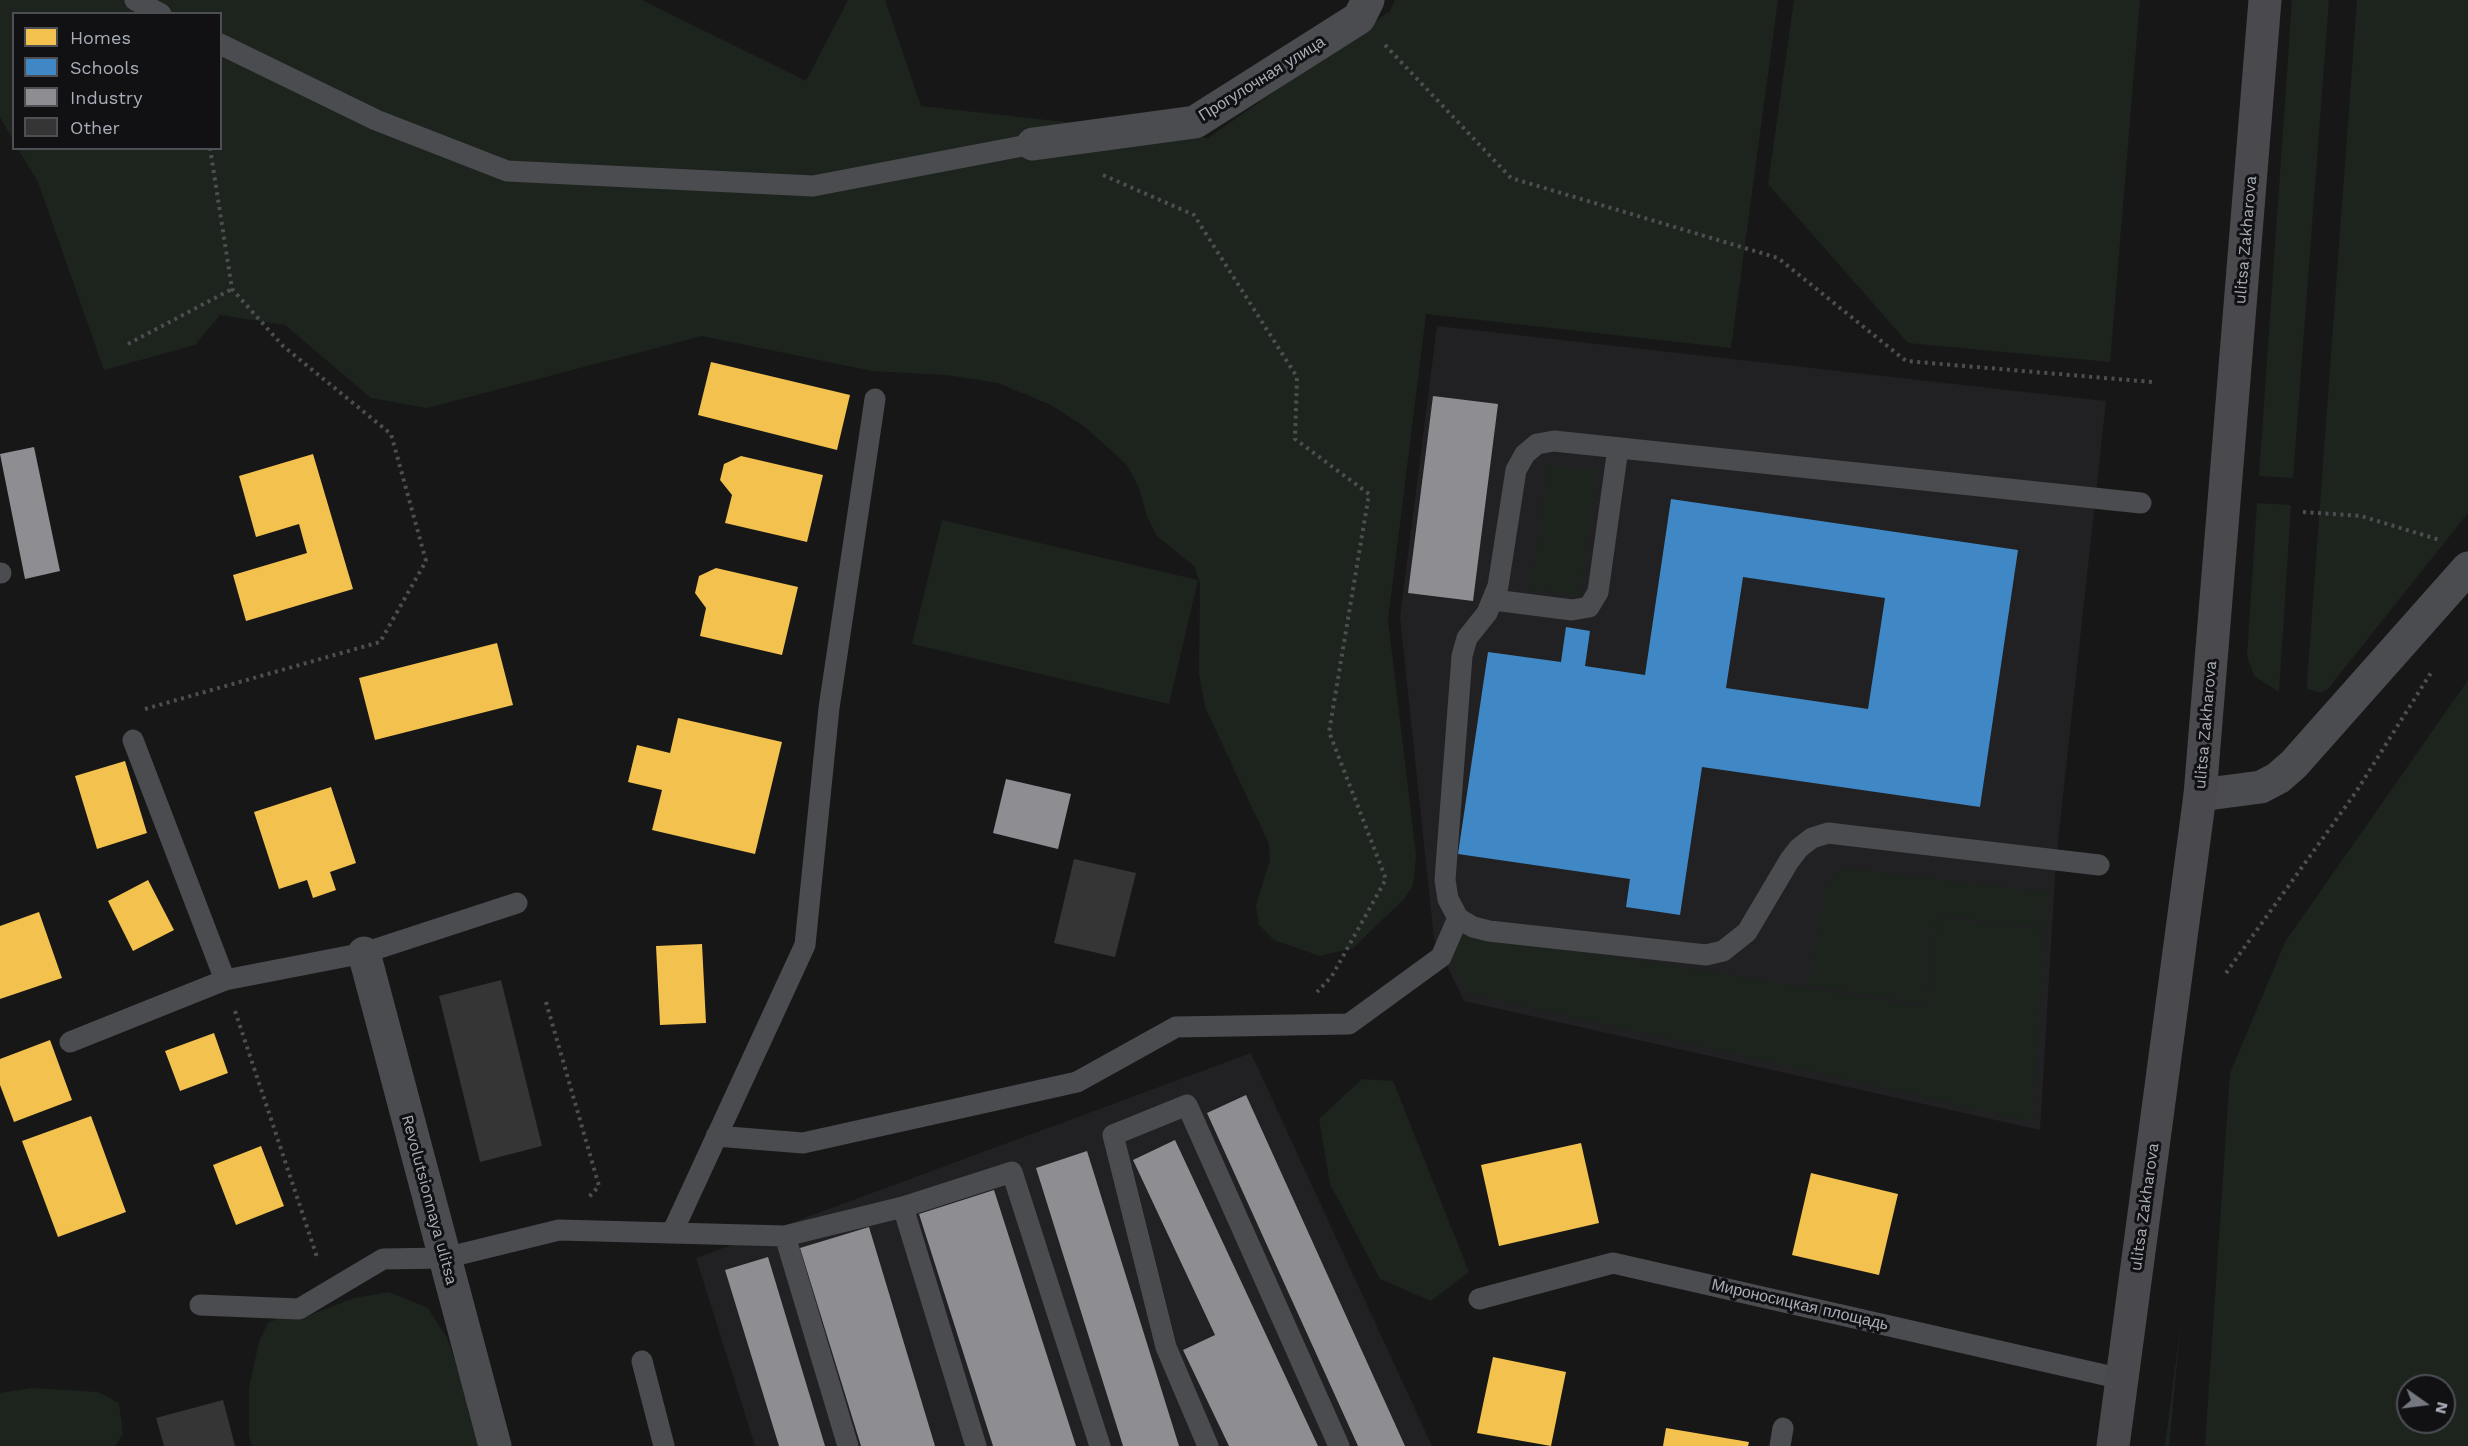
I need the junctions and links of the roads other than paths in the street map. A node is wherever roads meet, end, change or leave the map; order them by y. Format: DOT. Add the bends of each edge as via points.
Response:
graph roads {
  1 [pos="135,0"];
  2 [pos="2265,0"];
  3 [pos="1364,9"];
  4 [pos="157,12"];
  5 [pos="222,45"];
  6 [pos="1033,144"];
  7 [pos="875,399"];
  8 [pos="1618,448"];
  9 [pos="2141,503"];
  10 [pos="2468,568"];
  11 [pos="1494,600"];
  12 [pos="134,740"];
  13 [pos="2200,795"];
  14 [pos="2099,865"];
  15 [pos="518,903"];
  16 [pos="1458,918"];
  17 [pos="364,953"];
  18 [pos="225,980"];
  19 [pos="70,1042"];
  20 [pos="716,1136"];
  21 [pos="903,1207"];
  22 [pos="672,1233"];
  23 [pos="785,1236"];
  24 [pos="445,1258"];
  25 [pos="1479,1299"];
  26 [pos="200,1305"];
  27 [pos="642,1361"];
  28 [pos="2122,1379"];
  29 [pos="495,1446"];
  30 [pos="664,1446"];
  31 [pos="848,1446"];
  32 [pos="976,1446"];
  33 [pos="1100,1446"];
  34 [pos="1208,1446"];
  35 [pos="1339,1446"];
  36 [pos="2113,1446"];
  1 -- 4 [label="lane"];
  2 -- 13 [label="main road, ulitsa Zakharova"];
  3 -- 6 [label="street, Прогулочная улица" via="1195,122"];
  5 -- 6 [label="lane" via="376,120 507,171 813,186"];
  7 -- 20 [label="lane" via="829,708 805,945"];
  8 -- 9 [label="lane"];
  8 -- 11 [label="lane" via="1554,441 1537,444 1525,454 1516,470"];
  8 -- 11 [label="lane" via="1598,592 1589,607 1572,610"];
  10 -- 13 [label="street" via="2278,778 2261,787"];
  11 -- 16 [label="lane" via="1467,638 1462,656 1445,880"];
  12 -- 18 [label="lane"];
  13 -- 28 [label="main road, ulitsa Zakharova"];
  14 -- 16 [label="lane" via="1828,834 1812,838 1799,848 1737,942 1706,955 1489,931"];
  15 -- 17 [label="lane"];
  16 -- 20 [label="lane" via="1441,957 1349,1024 1176,1027 1077,1082 803,1143"];
  17 -- 18 [label="lane"];
  17 -- 24 [label="street, Revolutsionnaya ulitsa"];
  18 -- 19 [label="lane"];
  20 -- 22 [label="lane"];
  21 -- 23 [label="lane"];
  21 -- 32 [label="lane"];
  21 -- 33 [label="lane" via="1012,1172"];
  22 -- 23 [label="lane"];
  22 -- 24 [label="lane" via="560,1230"];
  23 -- 31 [label="lane"];
  24 -- 26 [label="lane" via="383,1259 299,1309"];
  24 -- 29 [label="street, Revolutsionnaya ulitsa"];
  25 -- 28 [label="lane, Мироносицкая площадь" via="1613,1263"];
  27 -- 30 [label="lane"];
  28 -- 36 [label="main road, ulitsa Zakharova"];
  34 -- 35 [label="lane" via="1166,1347 1113,1135 1186,1105"];
}
